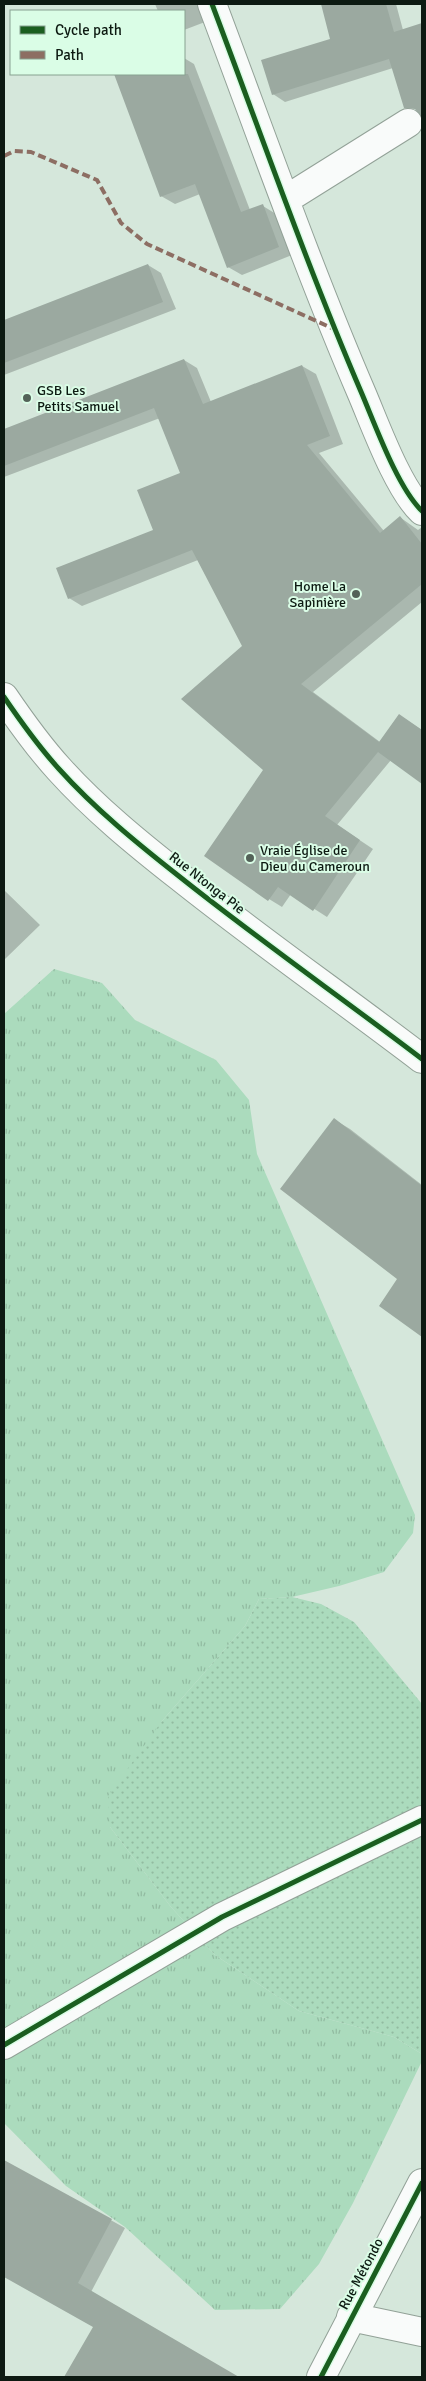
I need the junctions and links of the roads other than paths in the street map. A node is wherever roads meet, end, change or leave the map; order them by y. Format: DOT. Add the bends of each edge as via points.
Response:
graph roads {
  1 [pos="212,4"];
  2 [pos="408,123"];
  3 [pos="285,200"];
  4 [pos="422,511"];
  5 [pos="4,697"];
  6 [pos="422,1059"];
  7 [pos="422,1820"];
  8 [pos="4,2045"];
  9 [pos="422,2183"];
  10 [pos="351,2317"];
  11 [pos="422,2332"];
  12 [pos="321,2377"];
  1 -- 3 [label="street"];
  2 -- 3 [label="street"];
  3 -- 4 [label="street" via="334,328 384,445 413,502"];
  5 -- 6 [label="street, Rue Ntonga Pie" via="59,769 106,815 228,916"];
  7 -- 8 [label="street" via="222,1916"];
  9 -- 10 [label="street, Rue Métondo"];
  10 -- 11 [label="street"];
  10 -- 12 [label="street, Rue Métondo"];
}
